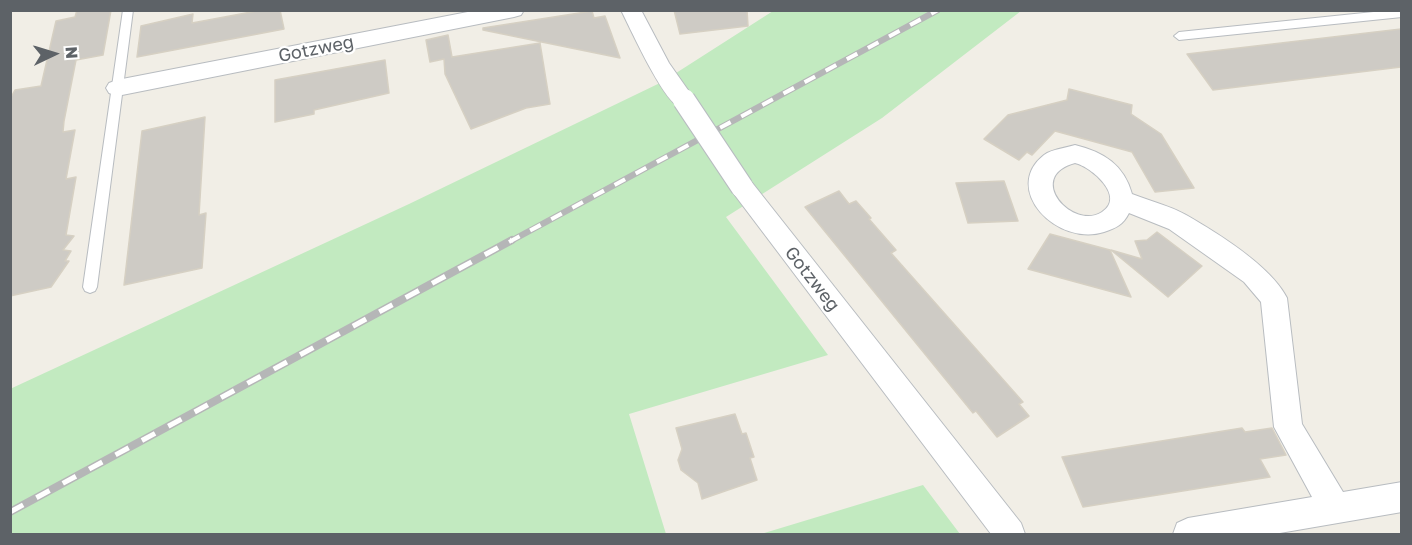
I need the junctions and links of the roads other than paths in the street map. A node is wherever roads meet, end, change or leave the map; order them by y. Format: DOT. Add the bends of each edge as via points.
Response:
graph roads {
  1 [pos="128,10"];
  2 [pos="514,10"];
  3 [pos="631,10"];
  4 [pos="1401,13"];
  5 [pos="1179,36"];
  6 [pos="117,88"];
  7 [pos="1121,200"];
  8 [pos="90,287"];
  9 [pos="1401,497"];
  10 [pos="1335,508"];
  11 [pos="1010,534"];
  12 [pos="1188,534"];
  1 -- 6 [label="lane"];
  2 -- 6 [label="street, Gotzweg"];
  3 -- 11 [label="street, Gotzweg, bridge" via="660,66 742,187"];
  4 -- 5 [label="lane"];
  6 -- 8 [label="lane"];
  7 -- 10 [label="street" via="1178,222 1253,274 1274,298 1288,427"];
  9 -- 10 [label="street"];
  10 -- 12 [label="street"];
}
